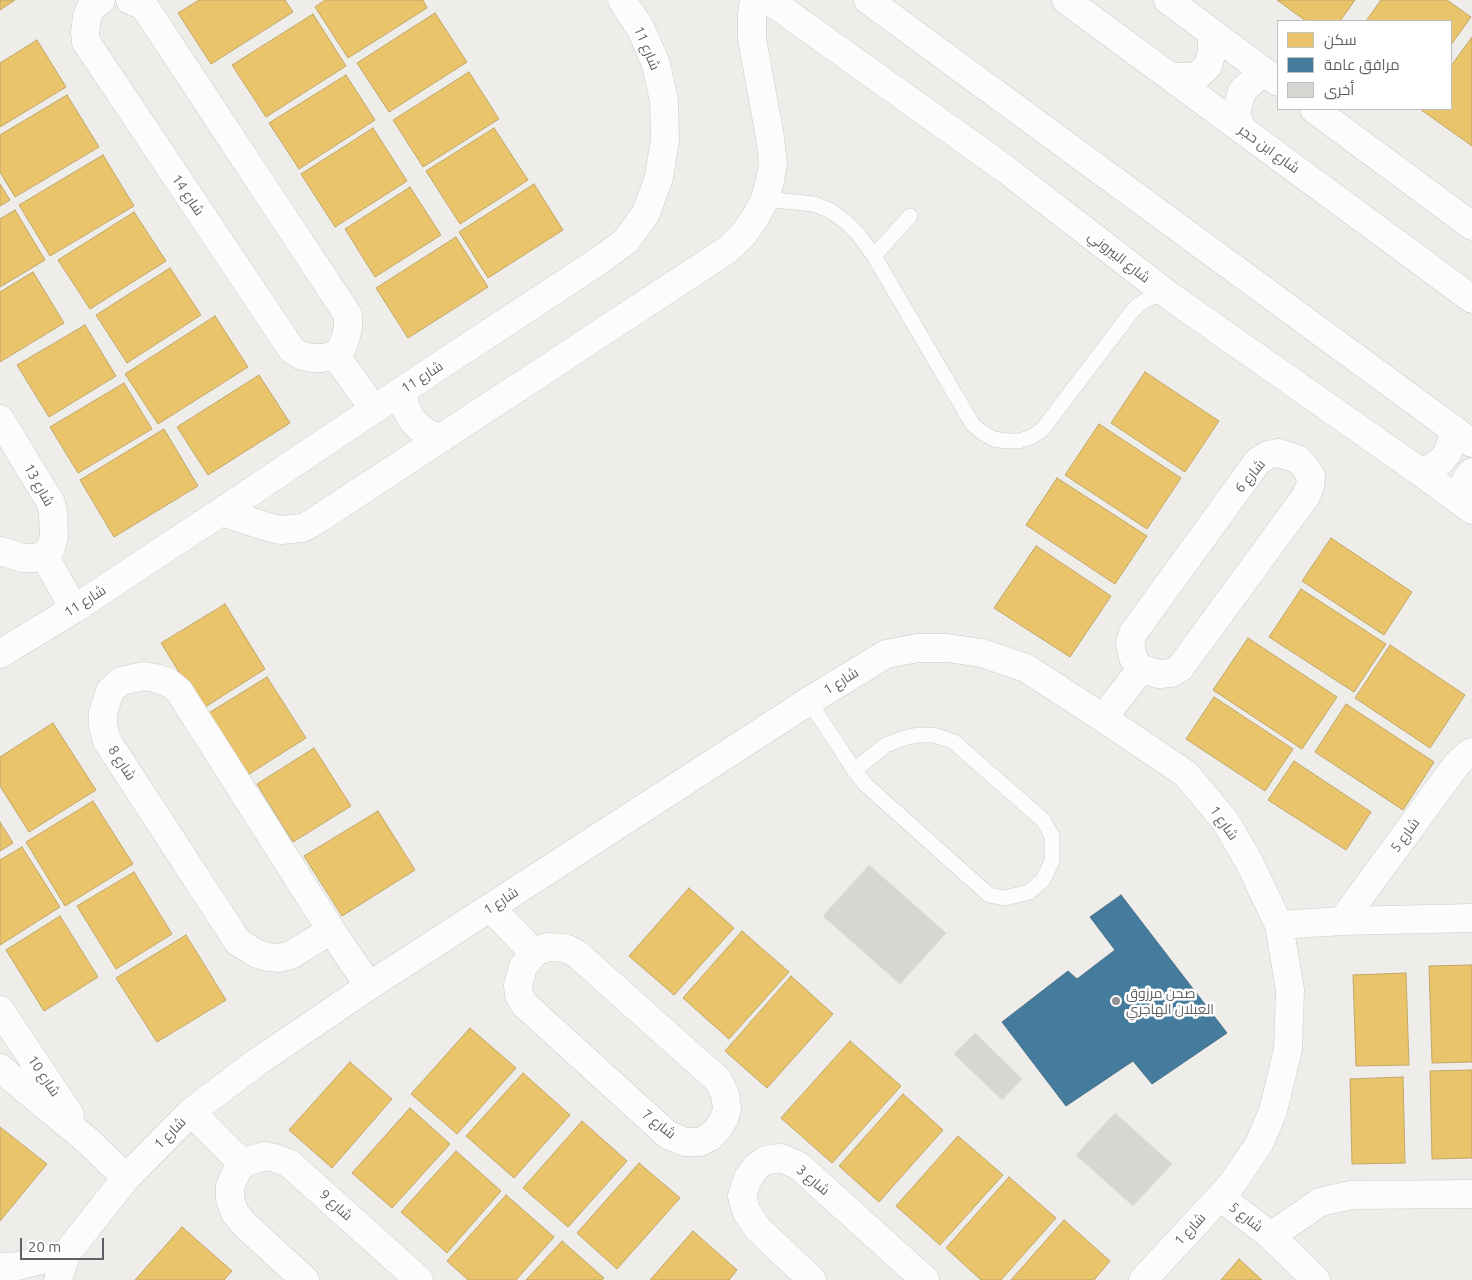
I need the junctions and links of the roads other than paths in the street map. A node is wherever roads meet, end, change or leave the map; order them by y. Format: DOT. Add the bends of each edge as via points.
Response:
graph roads {
  1 [pos="101,0"];
  2 [pos="130,0"];
  3 [pos="622,0"];
  4 [pos="754,0"];
  5 [pos="769,0"];
  6 [pos="868,0"];
  7 [pos="1066,0"];
  8 [pos="1168,0"];
  9 [pos="1212,33"];
  10 [pos="1171,76"];
  11 [pos="1273,78"];
  12 [pos="1315,110"];
  13 [pos="1240,128"];
  14 [pos="765,199"];
  15 [pos="910,216"];
  16 [pos="1472,226"];
  17 [pos="874,256"];
  18 [pos="1171,297"];
  19 [pos="1472,299"];
  20 [pos="335,355"];
  21 [pos="403,390"];
  22 [pos="374,409"];
  23 [pos="0,419"];
  24 [pos="1462,436"];
  25 [pos="442,438"];
  26 [pos="1419,472"];
  27 [pos="1472,472"];
  28 [pos="1468,507"];
  29 [pos="221,512"];
  30 [pos="0,551"];
  31 [pos="44,555"];
  32 [pos="74,608"];
  33 [pos="0,654"];
  34 [pos="1141,668"];
  35 [pos="809,701"];
  36 [pos="1103,718"];
  37 [pos="1472,752"];
  38 [pos="854,770"];
  39 [pos="491,908"];
  40 [pos="1472,918"];
  41 [pos="1342,921"];
  42 [pos="1279,925"];
  43 [pos="331,930"];
  44 [pos="534,953"];
  45 [pos="369,986"];
  46 [pos="0,1010"];
  47 [pos="0,1068"];
  48 [pos="191,1112"];
  49 [pos="88,1141"];
  50 [pos="242,1163"];
  51 [pos="126,1178"];
  52 [pos="1472,1194"];
  53 [pos="1220,1196"];
  54 [pos="1271,1236"];
  55 [pos="66,1254"];
  56 [pos="0,1267"];
  57 [pos="58,1280"];
  58 [pos="305,1280"];
  59 [pos="419,1280"];
  60 [pos="812,1280"];
  61 [pos="925,1280"];
  62 [pos="1143,1280"];
  63 [pos="1316,1280"];
  1 -- 20 [label="street, شارع 14" via="90,9 87,17 86,42 292,350 313,358"];
  2 -- 20 [label="street" via="144,6 348,315 346,337"];
  3 -- 21 [label="street, شارع 11" via="641,29 656,64 664,101 665,139 659,177 646,213 626,241 600,260"];
  4 -- 14 [label="street" via="752,39 773,163"];
  5 -- 18 [label="street, شارع البيروني" via="1004,168"];
  6 -- 24 [label="street"];
  7 -- 10 [label="street, شارع ابن حجر"];
  8 -- 9 [label="street"];
  9 -- 10 [label="street" via="1208,66 1196,77"];
  9 -- 11 [label="street"];
  10 -- 13 [label="street, شارع ابن حجر"];
  11 -- 13 [label="street" via="1256,78 1242,91 1236,113"];
  12 -- 16 [label="street"];
  13 -- 19 [label="street, شارع ابن حجر"];
  14 -- 17 [label="lane" via="814,204 831,211 859,235"];
  14 -- 25 [label="street" via="743,235 727,250"];
  15 -- 17 [label="lane"];
  17 -- 18 [label="lane" via="973,425 994,439 1006,441 1031,437 1042,430 1133,310 1155,297"];
  18 -- 26 [label="street, شارع البيروني"];
  20 -- 22 [label="street"];
  21 -- 22 [label="street, شارع 11"];
  21 -- 25 [label="street" via="413,421 431,435"];
  22 -- 29 [label="street, شارع 11"];
  23 -- 31 [label="street, شارع 13" via="51,503 54,536 51,548"];
  24 -- 26 [label="street" via="1452,440 1440,461"];
  25 -- 29 [label="street" via="302,528 276,529"];
  26 -- 28 [label="street, شارع البيروني"];
  27 -- 28 [label="street" via="1463,492"];
  29 -- 32 [label="street, شارع 11"];
  30 -- 31 [label="street" via="23,558"];
  31 -- 32 [label="street"];
  32 -- 33 [label="street, شارع 11"];
  34 -- 34 [label="street, شارع 6" via="1159,674 1180,668 1306,496 1311,476 1299,460 1278,453 1258,461 1133,634 1130,643 1132,653"];
  34 -- 36 [label="street"];
  35 -- 36 [label="street, شارع 1" via="886,654 918,648 947,648 982,653 1026,668"];
  35 -- 38 [label="lane"];
  35 -- 39 [label="street, شارع 1"];
  36 -- 42 [label="street, شارع 1" via="1186,774 1226,822"];
  37 -- 41 [label="street, شارع 5" via="1457,764"];
  38 -- 38 [label="lane" via="866,785 988,895 1004,898 1029,892 1043,880 1052,861 1052,836 1043,820 954,742 934,735 904,738 886,745"];
  39 -- 44 [label="street"];
  39 -- 45 [label="street, شارع 1"];
  40 -- 41 [label="street"];
  41 -- 42 [label="street"];
  42 -- 53 [label="street, شارع 1" via="1290,990 1288,1049 1273,1111 1260,1144"];
  43 -- 43 [label="street, شارع 8" via="179,690 168,682 144,676 122,681 110,691 103,713 107,741 238,942 257,954 279,958 291,955"];
  43 -- 45 [label="street, شارع 8"];
  44 -- 44 [label="street, شارع 7" via="523,967 518,985 518,995 525,1005 668,1135 685,1142 700,1142 718,1130 726,1109 725,1094 718,1080 576,954 565,948 547,947"];
  45 -- 48 [label="street, شارع 1" via="257,1062"];
  46 -- 49 [label="street, شارع 10"];
  47 -- 49 [label="street, شارع 10"];
  48 -- 50 [label="street"];
  48 -- 51 [label="street, شارع 1"];
  49 -- 51 [label="street, شارع 10"];
  50 -- 58 [label="street" via="230,1186 235,1212"];
  50 -- 59 [label="street, شارع 9" via="265,1156 290,1164"];
  51 -- 55 [label="street, شارع 1"];
  52 -- 54 [label="street, شارع 5" via="1352,1195 1320,1202"];
  53 -- 54 [label="street, شارع 5"];
  53 -- 62 [label="street, شارع 1"];
  54 -- 63 [label="street, شارع 5"];
  55 -- 56 [label="street" via="13,1267"];
  55 -- 57 [label="street, شارع 1"];
  60 -- 61 [label="street, شارع 3" via="758,1228 746,1211 742,1196 748,1178 766,1160 781,1158 800,1166"];
}
